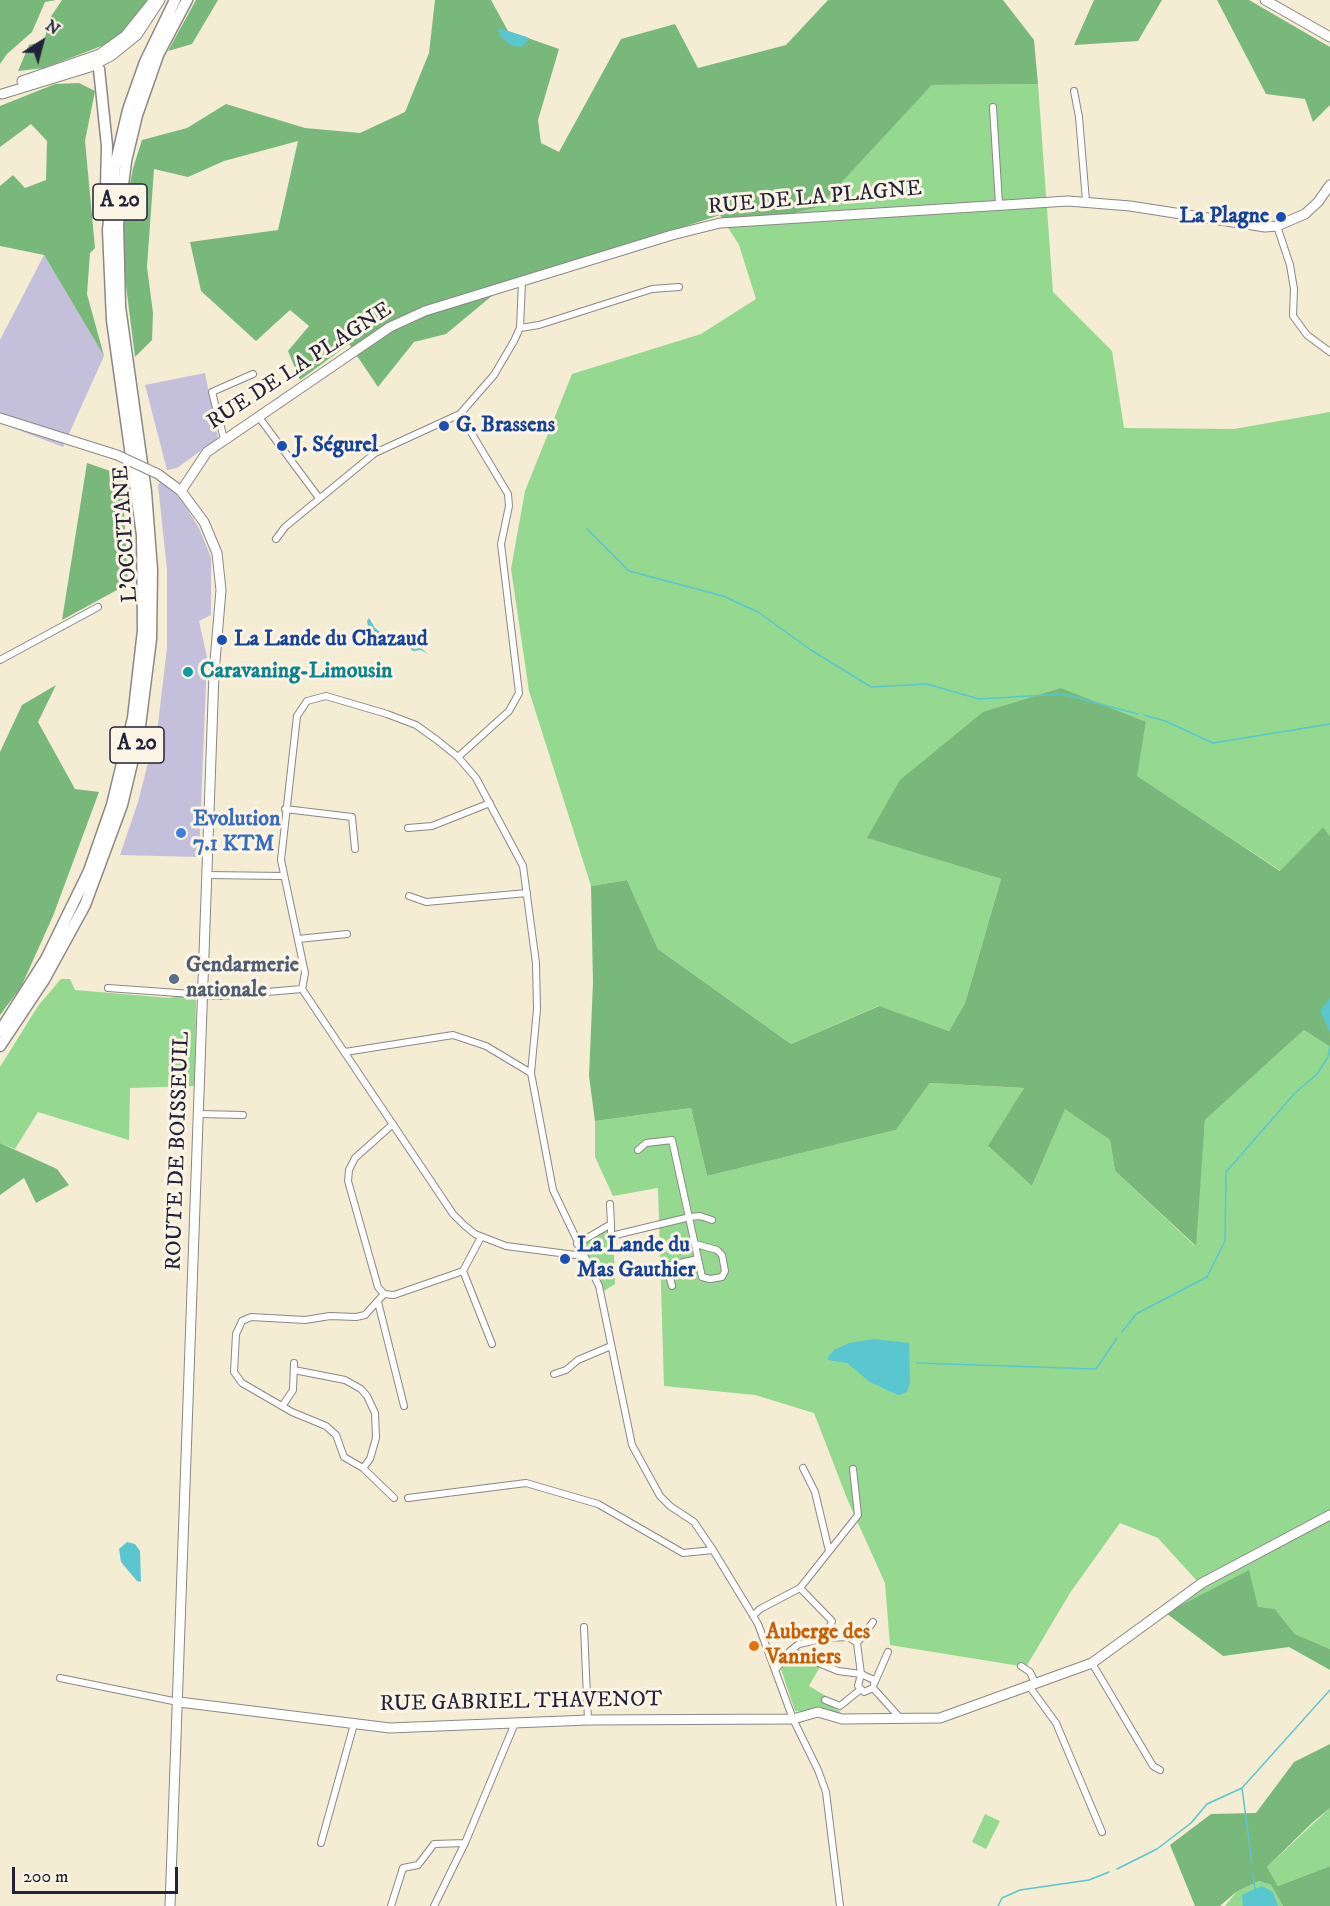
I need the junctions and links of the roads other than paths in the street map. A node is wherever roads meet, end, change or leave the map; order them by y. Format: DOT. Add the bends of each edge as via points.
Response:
graph roads {
  1 [pos="176,0"];
  2 [pos="187,0"];
  3 [pos="1265,0"];
  4 [pos="156,2"];
  5 [pos="1330,37"];
  6 [pos="100,62"];
  7 [pos="69,74"];
  8 [pos="88,75"];
  9 [pos="100,82"];
  10 [pos="1074,91"];
  11 [pos="1,95"];
  12 [pos="993,107"];
  13 [pos="1330,185"];
  14 [pos="1086,201"];
  15 [pos="999,204"];
  16 [pos="1277,226"];
  17 [pos="108,230"];
  18 [pos="522,282"];
  19 [pos="679,287"];
  20 [pos="520,328"];
  21 [pos="1330,352"];
  22 [pos="253,374"];
  23 [pos="460,414"];
  24 [pos="258,416"];
  25 [pos="0,418"];
  26 [pos="224,440"];
  27 [pos="181,491"];
  28 [pos="319,498"];
  29 [pos="276,539"];
  30 [pos="98,607"];
  31 [pos="0,660"];
  32 [pos="458,757"];
  33 [pos="490,803"];
  34 [pos="285,809"];
  35 [pos="408,828"];
  36 [pos="355,849"];
  37 [pos="207,875"];
  38 [pos="283,876"];
  39 [pos="527,893"];
  40 [pos="409,896"];
  41 [pos="347,934"];
  42 [pos="298,939"];
  43 [pos="108,988"];
  44 [pos="302,990"];
  45 [pos="204,995"];
  46 [pos="0,1031"];
  47 [pos="0,1046"];
  48 [pos="345,1052"];
  49 [pos="531,1073"];
  50 [pos="200,1114"];
  51 [pos="243,1116"];
  52 [pos="393,1124"];
  53 [pos="638,1150"];
  54 [pos="610,1204"];
  55 [pos="690,1217"];
  56 [pos="712,1220"];
  57 [pos="610,1224"];
  58 [pos="481,1237"];
  59 [pos="577,1244"];
  60 [pos="696,1244"];
  61 [pos="583,1256"];
  62 [pos="698,1258"];
  63 [pos="463,1271"];
  64 [pos="672,1286"];
  65 [pos="384,1294"];
  66 [pos="378,1302"];
  67 [pos="492,1344"];
  68 [pos="611,1346"];
  69 [pos="554,1374"];
  70 [pos="283,1405"];
  71 [pos="404,1406"];
  72 [pos="363,1468"];
  73 [pos="803,1468"];
  74 [pos="853,1469"];
  75 [pos="394,1498"];
  76 [pos="408,1498"];
  77 [pos="1330,1515"];
  78 [pos="713,1550"];
  79 [pos="829,1551"];
  80 [pos="800,1588"];
  81 [pos="753,1616"];
  82 [pos="873,1622"];
  83 [pos="584,1627"];
  84 [pos="826,1638"];
  85 [pos="857,1643"];
  86 [pos="790,1651"];
  87 [pos="888,1652"];
  88 [pos="1092,1663"];
  89 [pos="1021,1666"];
  90 [pos="776,1669"];
  91 [pos="861,1674"];
  92 [pos="60,1678"];
  93 [pos="874,1680"];
  94 [pos="1032,1684"];
  95 [pos="873,1688"];
  96 [pos="861,1689"];
  97 [pos="825,1700"];
  98 [pos="179,1702"];
  99 [pos="840,1706"];
  100 [pos="793,1719"];
  101 [pos="846,1719"];
  102 [pos="901,1719"];
  103 [pos="588,1720"];
  104 [pos="515,1723"];
  105 [pos="354,1724"];
  106 [pos="1160,1770"];
  107 [pos="1102,1832"];
  108 [pos="321,1843"];
  109 [pos="465,1843"];
  110 [pos="170,1906"];
  111 [pos="391,1906"];
  112 [pos="434,1906"];
  113 [pos="840,1906"];
  1 -- 17 [label="highway, L'OCCITANE / A 20" via="145,62 128,110 115,166"];
  2 -- 47 [label="highway, L'OCCITANE / A 20" via="158,56 137,114 118,224 120,307 146,492 152,570 151,639 139,734 122,805 85,905 44,980"];
  3 -- 5 [label="main road"];
  4 -- 6 [label="main road"];
  6 -- 7 [label="main road"];
  6 -- 9 [label="highway"];
  6 -- 11 [label="main road" via="32,77"];
  7 -- 8 [label="main road"];
  7 -- 11 [label="main road"];
  8 -- 9 [label="highway"];
  9 -- 17 [label="highway" via="107,146"];
  10 -- 14 [label="street"];
  12 -- 15 [label="street"];
  13 -- 16 [label="main road, RUE DE LA PLAGNE" via="1305,214"];
  14 -- 15 [label="main road, RUE DE LA PLAGNE"];
  14 -- 16 [label="main road, RUE DE LA PLAGNE"];
  15 -- 18 [label="main road, RUE DE LA PLAGNE" via="720,223"];
  16 -- 21 [label="street" via="1290,265 1293,316 1306,335"];
  17 -- 46 [label="highway, L'OCCITANE / A 20" via="108,286 142,535 144,596 138,683 120,779 89,871 54,946"];
  18 -- 20 [label="street"];
  18 -- 24 [label="main road, RUE DE LA PLAGNE" via="425,311 390,327"];
  19 -- 20 [label="street" via="652,289"];
  20 -- 23 [label="street" via="494,375"];
  22 -- 26 [label="street" via="212,392"];
  23 -- 28 [label="street" via="375,453"];
  23 -- 32 [label="street" via="508,494 501,544 519,693 509,711"];
  24 -- 26 [label="main road, RUE DE LA PLAGNE"];
  24 -- 28 [label="street"];
  25 -- 27 [label="main road, ROUTE DE BOISSEUIL, bridge" via="117,455 158,474"];
  26 -- 27 [label="main road, RUE DE LA PLAGNE" via="201,458"];
  27 -- 37 [label="main road, ROUTE DE BOISSEUIL" via="208,529 220,572"];
  28 -- 29 [label="street"];
  30 -- 31 [label="street"];
  32 -- 33 [label="street"];
  32 -- 34 [label="street" via="416,725 326,696 315,696 307,700 297,716"];
  33 -- 35 [label="street" via="432,826"];
  33 -- 39 [label="street" via="523,866"];
  34 -- 36 [label="street" via="352,817"];
  34 -- 38 [label="street" via="281,837"];
  37 -- 38 [label="street"];
  37 -- 45 [label="main road, ROUTE DE BOISSEUIL"];
  38 -- 42 [label="street"];
  39 -- 40 [label="street" via="426,902"];
  39 -- 49 [label="street" via="536,963 537,1009"];
  41 -- 42 [label="street"];
  42 -- 44 [label="street" via="305,973"];
  43 -- 45 [label="street"];
  44 -- 45 [label="street"];
  44 -- 48 [label="street"];
  45 -- 50 [label="main road, ROUTE DE BOISSEUIL"];
  48 -- 49 [label="street" via="453,1035 486,1046"];
  48 -- 52 [label="street"];
  49 -- 59 [label="street" via="553,1190"];
  50 -- 51 [label="street"];
  50 -- 98 [label="main road, ROUTE DE BOISSEUIL"];
  52 -- 58 [label="street" via="453,1214"];
  52 -- 65 [label="street" via="355,1158 348,1181 378,1287"];
  53 -- 55 [label="street" via="646,1143 672,1140"];
  54 -- 57 [label="street"];
  55 -- 56 [label="street"];
  55 -- 57 [label="street" via="611,1236"];
  55 -- 60 [label="street"];
  57 -- 59 [label="street"];
  58 -- 61 [label="street" via="506,1246"];
  58 -- 63 [label="street"];
  59 -- 61 [label="street"];
  60 -- 62 [label="street"];
  60 -- 62 [label="street" via="722,1255 722,1277 702,1276"];
  61 -- 68 [label="street" via="599,1286"];
  62 -- 64 [label="street" via="667,1266"];
  63 -- 65 [label="street" via="394,1295"];
  63 -- 67 [label="street"];
  65 -- 66 [label="street"];
  66 -- 70 [label="street" via="365,1315 356,1317 251,1317 242,1321 236,1334 236,1378"];
  66 -- 71 [label="street"];
  68 -- 69 [label="street"];
  68 -- 78 [label="street" via="633,1445 660,1496 694,1522"];
  70 -- 72 [label="street" via="327,1426 336,1435 344,1457"];
  70 -- 72 [label="street" via="293,1390 294,1366 345,1380 361,1389 375,1413 376,1438"];
  72 -- 75 [label="street"];
  73 -- 79 [label="street" via="815,1492"];
  74 -- 79 [label="street" via="858,1515"];
  76 -- 78 [label="street" via="526,1484 598,1504 683,1553"];
  77 -- 88 [label="main road" via="1202,1583"];
  78 -- 81 [label="street"];
  79 -- 80 [label="street"];
  80 -- 81 [label="street"];
  80 -- 84 [label="street" via="832,1621"];
  81 -- 90 [label="street"];
  82 -- 85 [label="street"];
  83 -- 103 [label="street"];
  84 -- 85 [label="street" via="849,1637"];
  84 -- 86 [label="street" via="799,1644"];
  85 -- 91 [label="street"];
  86 -- 90 [label="street"];
  86 -- 91 [label="street" via="838,1671"];
  87 -- 93 [label="street"];
  88 -- 94 [label="main road"];
  88 -- 106 [label="street" via="1153,1766"];
  89 -- 94 [label="street" via="1030,1672"];
  90 -- 100 [label="street"];
  91 -- 93 [label="street"];
  91 -- 96 [label="street"];
  92 -- 98 [label="street"];
  93 -- 95 [label="street"];
  94 -- 102 [label="main road" via="940,1718"];
  94 -- 107 [label="street" via="1056,1723"];
  95 -- 96 [label="street" via="864,1692"];
  95 -- 102 [label="street"];
  96 -- 99 [label="street"];
  97 -- 99 [label="street"];
  98 -- 105 [label="main road, RUE GABRIEL THAVENOT"];
  98 -- 110 [label="main road, ROUTE DE BOISSEUIL"];
  99 -- 101 [label="street"];
  100 -- 101 [label="main road" via="818,1712"];
  100 -- 103 [label="main road, RUE GABRIEL THAVENOT"];
  100 -- 113 [label="street" via="826,1792"];
  101 -- 102 [label="main road"];
  103 -- 104 [label="main road, RUE GABRIEL THAVENOT"];
  104 -- 105 [label="main road, RUE GABRIEL THAVENOT" via="390,1728"];
  104 -- 109 [label="street"];
  105 -- 108 [label="street"];
  109 -- 111 [label="street" via="434,1844 418,1865 403,1868"];
  109 -- 112 [label="street"];
}
